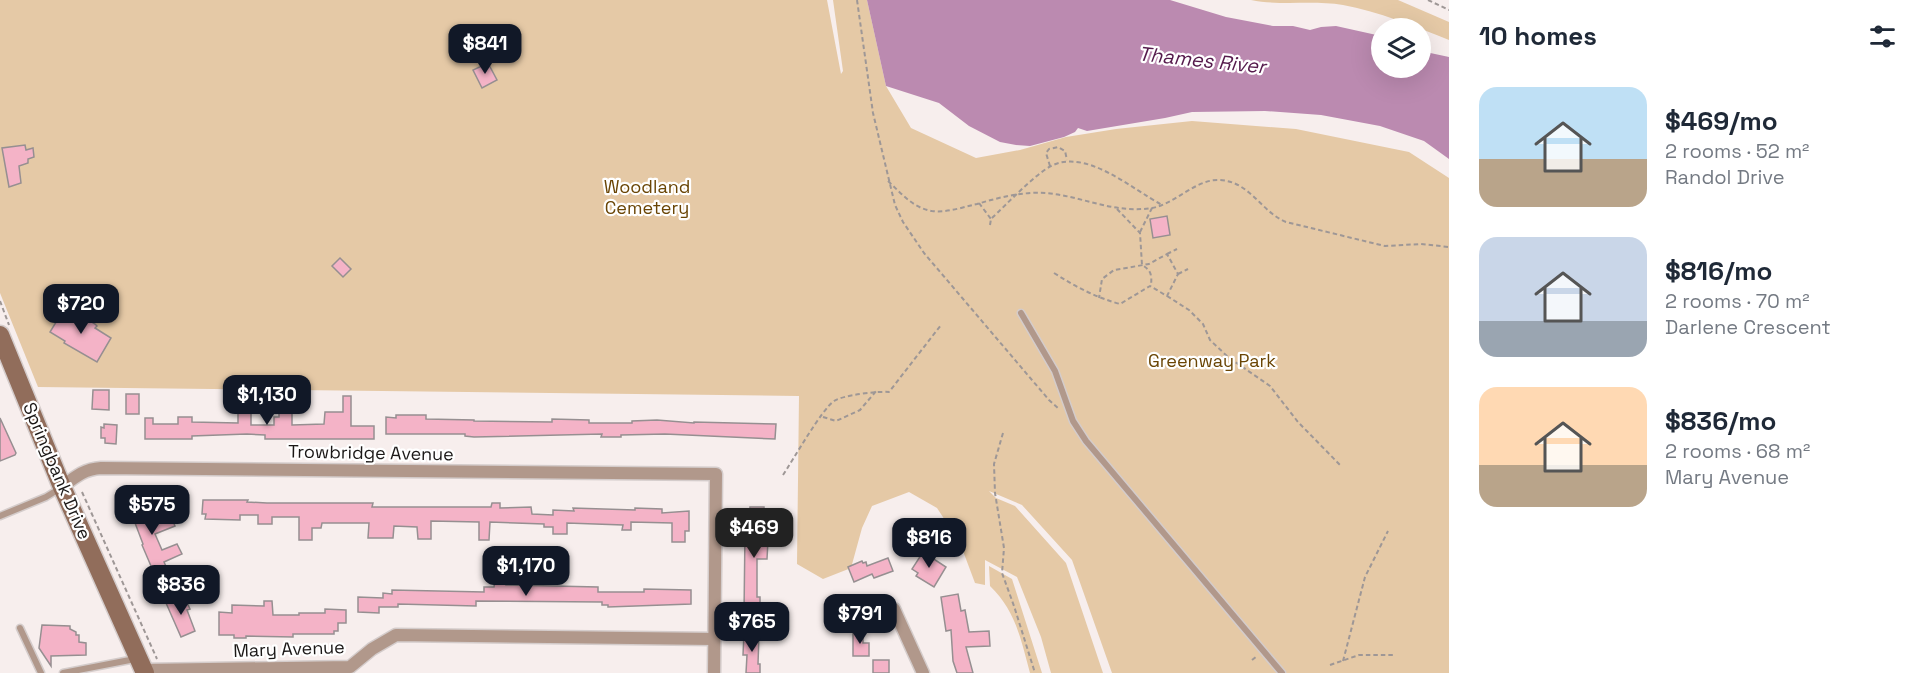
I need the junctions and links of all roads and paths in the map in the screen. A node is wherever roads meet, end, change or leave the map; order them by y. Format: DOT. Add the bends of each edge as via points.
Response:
graph roads {
  1 [pos="857,0"];
  2 [pos="1428,0"];
  3 [pos="1449,9"];
  4 [pos="1067,160"];
  5 [pos="1050,166"];
  6 [pos="888,181"];
  7 [pos="1016,195"];
  8 [pos="979,203"];
  9 [pos="1162,205"];
  10 [pos="1152,208"];
  11 [pos="1117,209"];
  12 [pos="992,219"];
  13 [pos="990,225"];
  14 [pos="1140,232"];
  15 [pos="1449,247"];
  16 [pos="1177,249"];
  17 [pos="1167,254"];
  18 [pos="1142,265"];
  19 [pos="1188,269"];
  20 [pos="1054,273"];
  21 [pos="1178,274"];
  22 [pos="1150,286"];
  23 [pos="1167,296"];
  24 [pos="1099,298"];
  25 [pos="1021,313"];
  26 [pos="941,326"];
  27 [pos="0,335"];
  28 [pos="877,390"];
  29 [pos="821,416"];
  30 [pos="1073,421"];
  31 [pos="1003,433"];
  32 [pos="1340,465"];
  33 [pos="783,475"];
  34 [pos="62,487"];
  35 [pos="81,492"];
  36 [pos="0,516"];
  37 [pos="1388,531"];
  38 [pos="894,609"];
  39 [pos="20,628"];
  40 [pos="714,639"];
  41 [pos="1393,655"];
  42 [pos="1343,661"];
  43 [pos="1330,665"];
  44 [pos="147,668"];
  45 [pos="351,670"];
  46 [pos="41,673"];
  47 [pos="63,673"];
  48 [pos="714,673"];
  49 [pos="923,673"];
  50 [pos="1035,673"];
  51 [pos="1282,673"];
  1 -- 6 [label="path" via="873,113"];
  2 -- 3 [label="path"];
  4 -- 5 [label="path"];
  4 -- 5 [label="path" via="1058,147 1049,149 1046,153"];
  4 -- 9 [label="path" via="1093,165"];
  5 -- 7 [label="path"];
  6 -- 8 [label="path" via="916,206 930,211"];
  6 -- 30 [label="path" via="903,222 924,253 1049,400"];
  7 -- 8 [label="path"];
  7 -- 11 [label="path" via="1049,194"];
  7 -- 12 [label="path"];
  8 -- 12 [label="path"];
  9 -- 10 [label="path"];
  9 -- 15 [label="path" via="1204,183 1225,181 1245,188 1274,216 1286,222 1385,246"];
  10 -- 11 [label="path"];
  10 -- 14 [label="path"];
  11 -- 14 [label="path"];
  12 -- 13 [label="path"];
  14 -- 18 [label="path"];
  16 -- 17 [label="path"];
  17 -- 18 [label="path"];
  17 -- 21 [label="path"];
  18 -- 22 [label="path" via="1152,275"];
  18 -- 24 [label="path" via="1105,275"];
  19 -- 21 [label="path"];
  20 -- 24 [label="path"];
  21 -- 23 [label="path"];
  22 -- 23 [label="path"];
  22 -- 24 [label="path" via="1120,304"];
  23 -- 32 [label="path" via="1203,324 1210,340 1228,357 1270,386"];
  25 -- 30 [label="lane" via="1055,371"];
  26 -- 28 [label="path" via="889,392"];
  27 -- 34 [label="main road, Springbank Drive"];
  28 -- 29 [label="path" via="834,401"];
  28 -- 29 [label="path" via="860,410 836,421"];
  29 -- 33 [label="path"];
  30 -- 51 [label="lane" via="1122,485"];
  31 -- 50 [label="path" via="994,465 1004,548 1002,573"];
  34 -- 36 [label="lane"];
  34 -- 40 [label="street, Trowbridge Avenue" via="88,469 101,468 716,474"];
  34 -- 44 [label="main road, Springbank Drive"];
  35 -- 44 [label="path"];
  37 -- 42 [label="path" via="1365,577"];
  38 -- 49 [label="street"];
  39 -- 46 [label="lane"];
  40 -- 45 [label="street, Mary Avenue" via="396,635 372,649"];
  40 -- 48 [label="street"];
  41 -- 42 [label="path" via="1359,655"];
  42 -- 43 [label="path"];
  44 -- 45 [label="street, Mary Avenue"];
  44 -- 47 [label="lane"];
}
